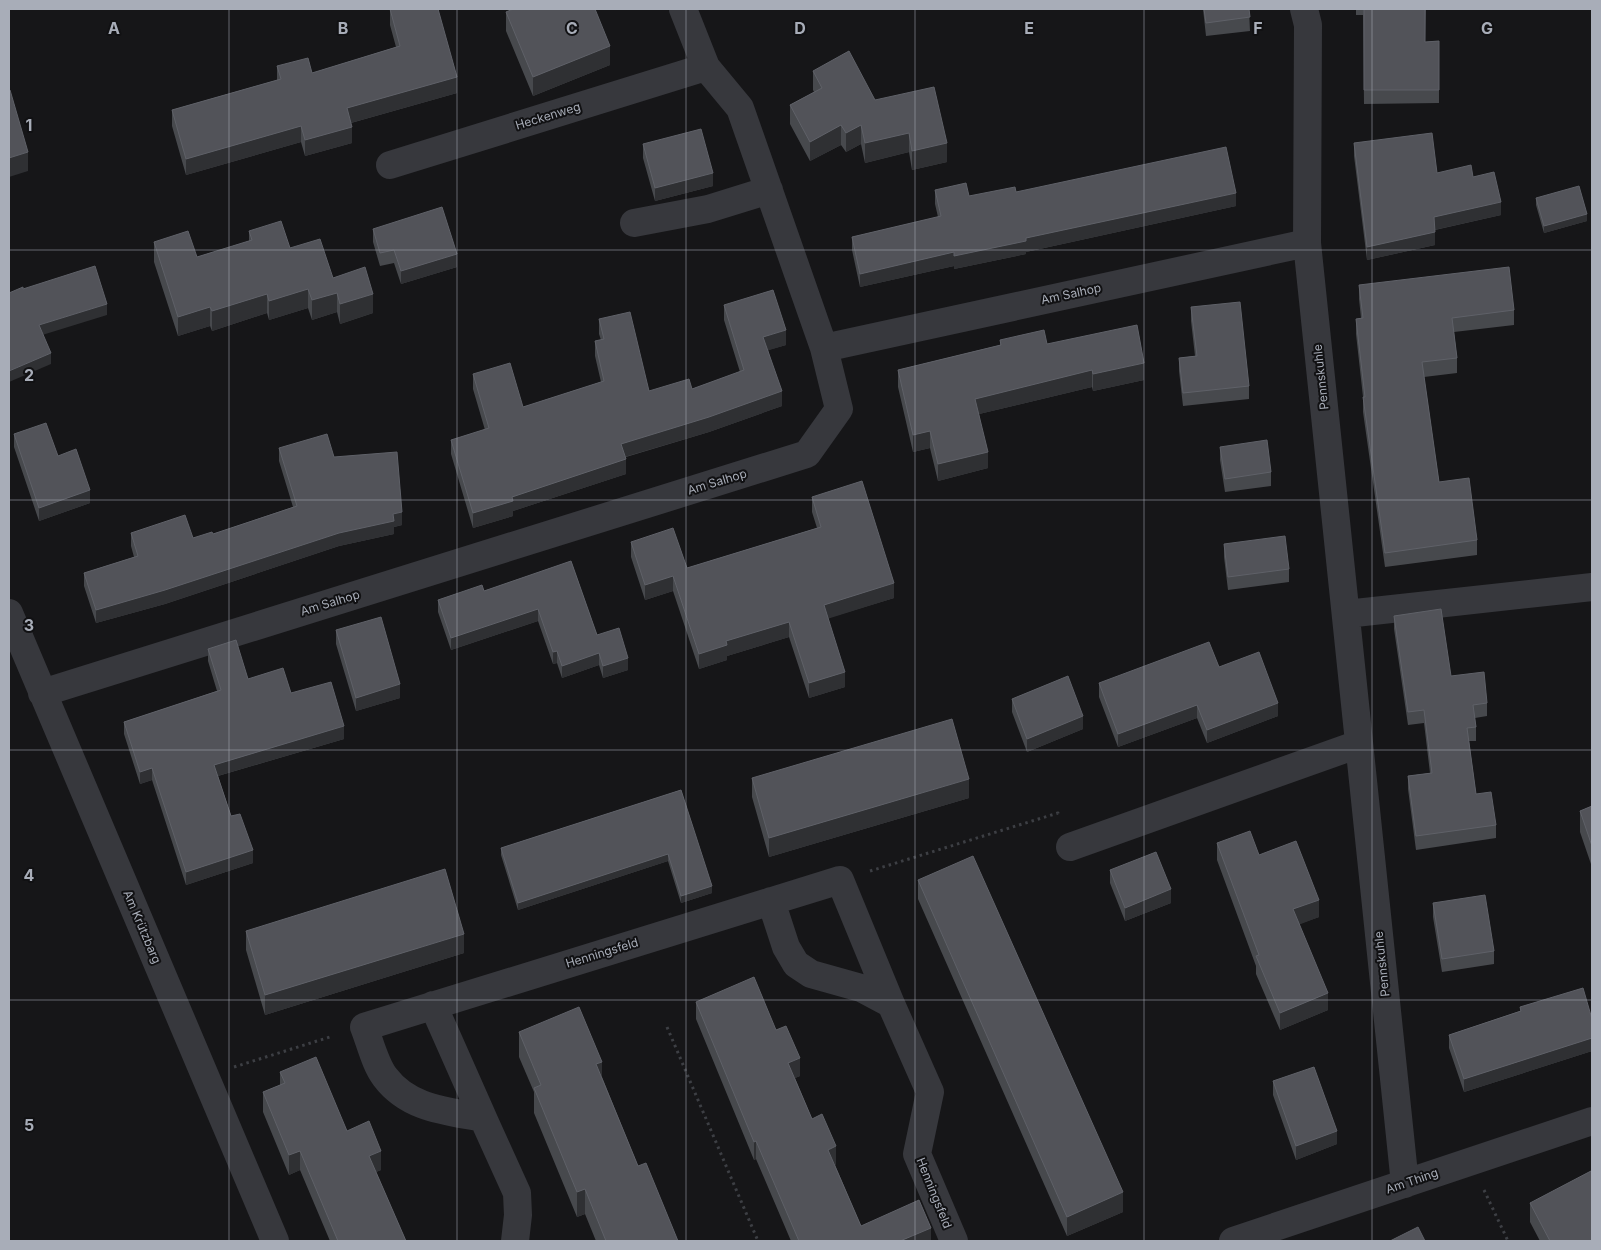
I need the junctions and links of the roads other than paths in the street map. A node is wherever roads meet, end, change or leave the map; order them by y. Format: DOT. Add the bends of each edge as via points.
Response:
graph roads {
  1 [pos="683,9"];
  2 [pos="1304,9"];
  3 [pos="706,67"];
  4 [pos="390,165"];
  5 [pos="769,190"];
  6 [pos="634,223"];
  7 [pos="1307,243"];
  8 [pos="824,348"];
  9 [pos="1592,587"];
  10 [pos="9,613"];
  11 [pos="1346,614"];
  12 [pos="42,693"];
  13 [pos="1359,744"];
  14 [pos="1070,848"];
  15 [pos="771,901"];
  16 [pos="891,1004"];
  17 [pos="433,1005"];
  18 [pos="483,1118"];
  19 [pos="1592,1121"];
  20 [pos="1405,1184"];
  21 [pos="275,1241"];
  22 [pos="515,1241"];
  23 [pos="954,1241"];
  24 [pos="1233,1241"];
  1 -- 3 [label="street"];
  2 -- 7 [label="street, Pennskuhle" via="1308,25"];
  3 -- 4 [label="street, Heckenweg"];
  3 -- 5 [label="street" via="740,108"];
  5 -- 6 [label="street" via="708,209"];
  5 -- 8 [label="street"];
  7 -- 8 [label="street, Am Salhop"];
  7 -- 11 [label="street, Pennskuhle"];
  8 -- 12 [label="street, Am Salhop" via="839,409 807,454"];
  9 -- 11 [label="street"];
  10 -- 12 [label="street, Am Krützbarg"];
  11 -- 13 [label="street, Pennskuhle"];
  12 -- 21 [label="street, Am Krützbarg"];
  13 -- 14 [label="street"];
  13 -- 20 [label="street, Pennskuhle"];
  15 -- 16 [label="street" via="786,947 796,964 810,974 861,988"];
  15 -- 16 [label="street, Henningsfeld" via="840,880"];
  15 -- 17 [label="street, Henningsfeld"];
  16 -- 23 [label="street, Henningsfeld" via="930,1092 917,1154"];
  17 -- 18 [label="street"];
  17 -- 18 [label="street, Henningsfeld" via="364,1027 384,1076 400,1092 425,1107"];
  18 -- 22 [label="street" via="517,1193"];
  19 -- 20 [label="street, Am Thing"];
  20 -- 24 [label="street, Am Thing"];
}
